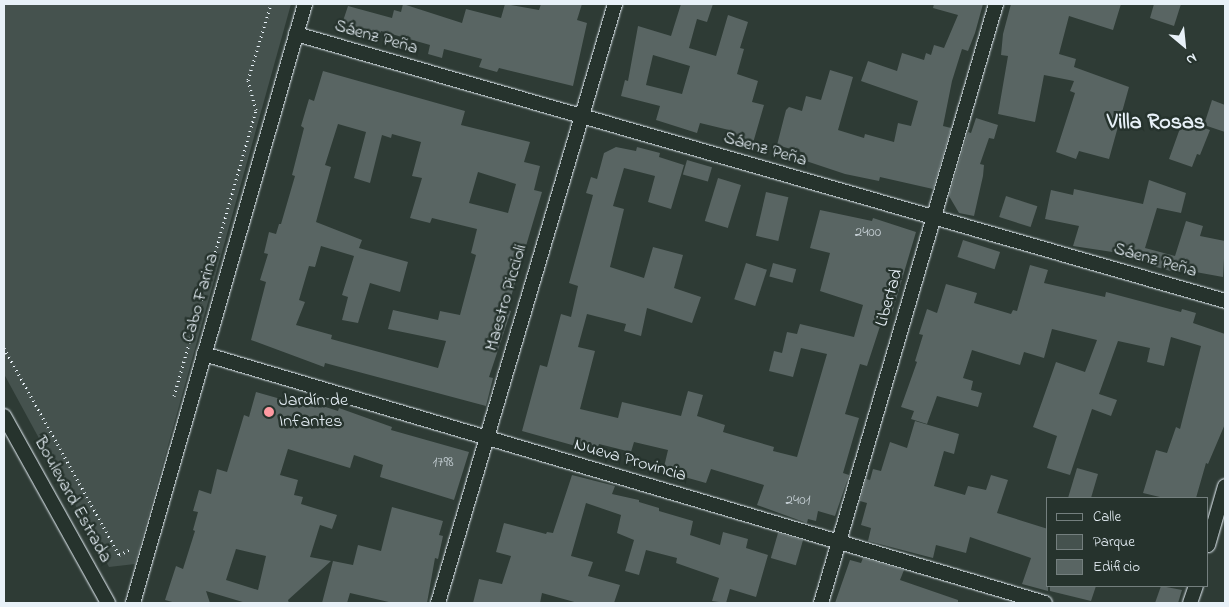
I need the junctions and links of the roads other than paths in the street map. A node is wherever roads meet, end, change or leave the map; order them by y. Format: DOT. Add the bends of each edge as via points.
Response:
graph roads {
  1 [pos="305,4"];
  2 [pos="615,4"];
  3 [pos="996,4"];
  4 [pos="296,34"];
  5 [pos="579,117"];
  6 [pos="933,216"];
  7 [pos="1225,301"];
  8 [pos="204,354"];
  9 [pos="4,416"];
  10 [pos="486,438"];
  11 [pos="1225,486"];
  12 [pos="839,542"];
  13 [pos="1209,542"];
  14 [pos="1196,587"];
  15 [pos="108,603"];
  16 [pos="133,603"];
  17 [pos="438,603"];
  18 [pos="821,603"];
  19 [pos="1045,603"];
  20 [pos="1190,603"];
  1 -- 4 [label="street, Cabo Farina"];
  2 -- 5 [label="street, Maestro Piccioli"];
  3 -- 6 [label="street, Libertad"];
  4 -- 5 [label="street, Sáenz Peña"];
  4 -- 8 [label="street, Cabo Farina"];
  5 -- 6 [label="street, Sáenz Peña"];
  5 -- 10 [label="street, Maestro Piccioli"];
  6 -- 7 [label="street, Sáenz Peña"];
  6 -- 12 [label="street, Libertad"];
  8 -- 10 [label="street, Nueva Provincia"];
  8 -- 16 [label="street, Cabo Farina"];
  9 -- 15 [label="street, Boulevard Estrada"];
  10 -- 12 [label="street, Nueva Provincia"];
  10 -- 17 [label="street, Maestro Piccioli"];
  11 -- 13 [label="street"];
  12 -- 18 [label="street, Libertad"];
  12 -- 19 [label="street, Nueva Provincia"];
  14 -- 20 [label="street"];
}
